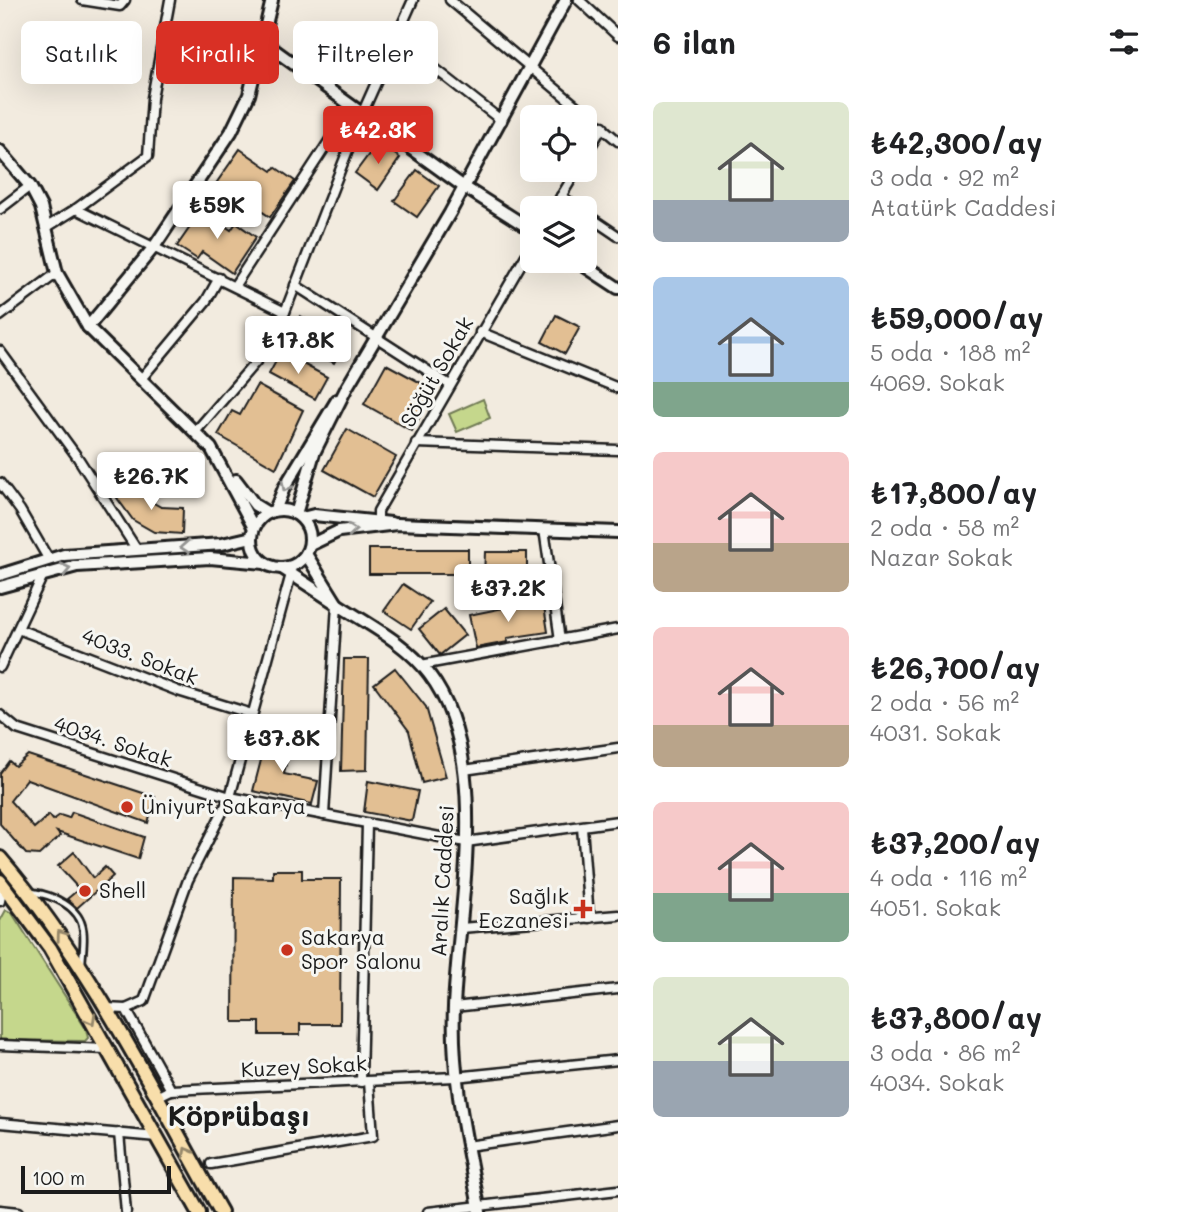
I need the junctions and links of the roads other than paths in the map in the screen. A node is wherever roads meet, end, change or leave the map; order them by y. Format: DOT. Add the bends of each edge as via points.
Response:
graph roads {
  1 [pos="82,0"];
  2 [pos="125,0"];
  3 [pos="170,0"];
  4 [pos="272,0"];
  5 [pos="413,0"];
  6 [pos="450,0"];
  7 [pos="566,0"];
  8 [pos="579,0"];
  9 [pos="267,21"];
  10 [pos="404,21"];
  11 [pos="618,36"];
  12 [pos="279,53"];
  13 [pos="530,67"];
  14 [pos="438,71"];
  15 [pos="251,84"];
  16 [pos="375,84"];
  17 [pos="352,106"];
  18 [pos="362,114"];
  19 [pos="502,121"];
  20 [pos="603,126"];
  21 [pos="597,136"];
  22 [pos="618,141"];
  23 [pos="0,151"];
  24 [pos="570,182"];
  25 [pos="30,186"];
  26 [pos="464,187"];
  27 [pos="561,196"];
  28 [pos="0,209"];
  29 [pos="76,209"];
  30 [pos="520,222"];
  31 [pos="597,222"];
  32 [pos="47,226"];
  33 [pos="618,236"];
  34 [pos="154,247"];
  35 [pos="520,265"];
  36 [pos="57,273"];
  37 [pos="595,273"];
  38 [pos="219,278"];
  39 [pos="235,285"];
  40 [pos="295,285"];
  41 [pos="618,288"];
  42 [pos="285,312"];
  43 [pos="0,316"];
  44 [pos="88,327"];
  45 [pos="480,332"];
  46 [pos="375,339"];
  47 [pos="0,351"];
  48 [pos="141,379"];
  49 [pos="450,385"];
  50 [pos="347,387"];
  51 [pos="618,388"];
  52 [pos="196,431"];
  53 [pos="416,443"];
  54 [pos="618,450"];
  55 [pos="224,468"];
  56 [pos="0,483"];
  57 [pos="272,511"];
  58 [pos="299,516"];
  59 [pos="377,520"];
  60 [pos="397,524"];
  61 [pos="544,529"];
  62 [pos="618,532"];
  63 [pos="253,533"];
  64 [pos="137,550"];
  65 [pos="308,550"];
  66 [pos="50,560"];
  67 [pos="264,563"];
  68 [pos="287,571"];
  69 [pos="0,575"];
  70 [pos="43,575"];
  71 [pos="0,587"];
  72 [pos="337,604"];
  73 [pos="18,629"];
  74 [pos="618,629"];
  75 [pos="560,640"];
  76 [pos="421,665"];
  77 [pos="0,667"];
  78 [pos="252,714"];
  79 [pos="0,715"];
  80 [pos="618,748"];
  81 [pos="464,770"];
  82 [pos="230,797"];
  83 [pos="324,815"];
  84 [pos="618,821"];
  85 [pos="367,824"];
  86 [pos="582,827"];
  87 [pos="466,842"];
  88 [pos="0,858"];
  89 [pos="1,883"];
  90 [pos="29,892"];
  91 [pos="0,901"];
  92 [pos="618,915"];
  93 [pos="589,918"];
  94 [pos="461,929"];
  95 [pos="82,969"];
  96 [pos="618,989"];
  97 [pos="454,1007"];
  98 [pos="105,1008"];
  99 [pos="126,1009"];
  100 [pos="0,1045"];
  101 [pos="107,1049"];
  102 [pos="618,1060"];
  103 [pos="455,1077"];
  104 [pos="365,1082"];
  105 [pos="172,1090"];
  106 [pos="156,1097"];
  107 [pos="0,1123"];
  108 [pos="618,1125"];
  109 [pos="119,1133"];
  110 [pos="157,1137"];
  111 [pos="467,1146"];
  112 [pos="211,1164"];
  113 [pos="618,1190"];
  114 [pos="479,1209"];
  115 [pos="0,1210"];
  116 [pos="19,1212"];
  117 [pos="126,1212"];
  118 [pos="199,1212"];
  119 [pos="220,1212"];
  120 [pos="428,1212"];
  1 -- 2 [label="street" via="120,6"];
  3 -- 29 [label="street" via="152,98 148,156"];
  4 -- 9 [label="street"];
  5 -- 10 [label="street"];
  6 -- 13 [label="street"];
  7 -- 13 [label="street"];
  8 -- 11 [label="street"];
  12 -- 17 [label="street"];
  13 -- 19 [label="street"];
  13 -- 20 [label="street"];
  14 -- 19 [label="street"];
  15 -- 34 [label="street" via="231,132"];
  16 -- 18 [label="street"];
  17 -- 18 [label="street"];
  17 -- 39 [label="street"];
  18 -- 26 [label="street"];
  18 -- 40 [label="street"];
  19 -- 26 [label="street"];
  20 -- 21 [label="street"];
  20 -- 22 [label="street"];
  23 -- 25 [label="street"];
  24 -- 27 [label="street"];
  25 -- 28 [label="street"];
  25 -- 32 [label="street"];
  26 -- 30 [label="street"];
  26 -- 46 [label="street"];
  29 -- 32 [label="street"];
  29 -- 34 [label="street"];
  31 -- 33 [label="street"];
  32 -- 36 [label="street"];
  34 -- 38 [label="street"];
  34 -- 44 [label="street"];
  35 -- 45 [label="street, Söğüt Sokak"];
  36 -- 43 [label="street"];
  36 -- 44 [label="street"];
  37 -- 41 [label="street"];
  38 -- 39 [label="street"];
  38 -- 48 [label="street" via="206,301"];
  39 -- 42 [label="street"];
  40 -- 42 [label="street"];
  40 -- 46 [label="street"];
  42 -- 52 [label="street" via="266,350"];
  44 -- 48 [label="street"];
  45 -- 49 [label="street, Söğüt Sokak"];
  45 -- 51 [label="street"];
  46 -- 49 [label="street"];
  46 -- 50 [label="street"];
  47 -- 64 [label="street" via="78,458"];
  48 -- 52 [label="street"];
  49 -- 53 [label="street, Söğüt Sokak"];
  50 -- 57 [label="street, one-way"];
  50 -- 58 [label="street" via="314,453"];
  52 -- 55 [label="street"];
  53 -- 54 [label="street"];
  53 -- 59 [label="street, Söğüt Sokak"];
  55 -- 57 [label="street" via="255,505"];
  55 -- 63 [label="street"];
  56 -- 66 [label="street"];
  57 -- 58 [label="street"];
  57 -- 63 [label="street"];
  58 -- 59 [label="street"];
  58 -- 65 [label="street" via="308,526"];
  59 -- 60 [label="street"];
  60 -- 61 [label="street"];
  65 -- 60 [label="street, one-way" via="339,531"];
  61 -- 62 [label="street"];
  61 -- 75 [label="street"];
  63 -- 64 [label="street, one-way" via="222,544"];
  63 -- 67 [label="street" via="257,556"];
  64 -- 66 [label="street"];
  65 -- 68 [label="street"];
  65 -- 72 [label="street" via="318,578"];
  66 -- 69 [label="street"];
  67 -- 68 [label="street"];
  70 -- 67 [label="street, one-way" via="77,566 159,560"];
  68 -- 72 [label="street, Aralık Caddesi"];
  68 -- 78 [label="street"];
  70 -- 71 [label="street"];
  70 -- 73 [label="street"];
  72 -- 76 [label="street, Aralık Caddesi" via="395,640"];
  72 -- 83 [label="street"];
  73 -- 77 [label="street"];
  73 -- 78 [label="street, 4033. Sokak" via="178,691"];
  74 -- 75 [label="street"];
  75 -- 76 [label="street"];
  76 -- 81 [label="street, Aralık Caddesi" via="452,718"];
  78 -- 82 [label="street"];
  79 -- 82 [label="street, 4034. Sokak" via="17,729"];
  80 -- 81 [label="street"];
  81 -- 87 [label="street, Aralık Caddesi"];
  82 -- 83 [label="street, 4034. Sokak"];
  82 -- 99 [label="street" via="188,880 144,1001"];
  83 -- 85 [label="street, 4034. Sokak"];
  84 -- 86 [label="street, 4034. Sokak"];
  85 -- 87 [label="street, 4034. Sokak"];
  85 -- 104 [label="street"];
  86 -- 87 [label="street, 4034. Sokak"];
  86 -- 93 [label="street"];
  87 -- 94 [label="street, Aralık Caddesi"];
  88 -- 90 [label="main road"];
  89 -- 91 [label="street"];
  89 -- 101 [label="main road, one-way" via="50,948"];
  95 -- 90 [label="main road, one-way"];
  90 -- 95 [label="lane" via="58,898 77,916 83,929"];
  92 -- 93 [label="street"];
  93 -- 94 [label="street"];
  94 -- 97 [label="street, Aralık Caddesi"];
  95 -- 98 [label="main road"];
  96 -- 97 [label="street"];
  97 -- 103 [label="street, Aralık Caddesi"];
  98 -- 99 [label="street"];
  98 -- 106 [label="main road"];
  99 -- 105 [label="street"];
  100 -- 101 [label="street"];
  101 -- 110 [label="main road"];
  102 -- 103 [label="street, Kuzey Sokak"];
  103 -- 104 [label="street, Kuzey Sokak"];
  103 -- 111 [label="street, Aralık Caddesi"];
  104 -- 105 [label="street, Kuzey Sokak"];
  104 -- 112 [label="street" via="373,1136"];
  105 -- 106 [label="street, Kuzey Sokak"];
  119 -- 106 [label="main road, one-way"];
  107 -- 109 [label="street"];
  108 -- 111 [label="street"];
  109 -- 110 [label="street"];
  109 -- 117 [label="street"];
  110 -- 118 [label="main road"];
  111 -- 114 [label="street, Aralık Caddesi"];
  113 -- 114 [label="street"];
  114 -- 120 [label="street"];
  115 -- 116 [label="street"];
}
